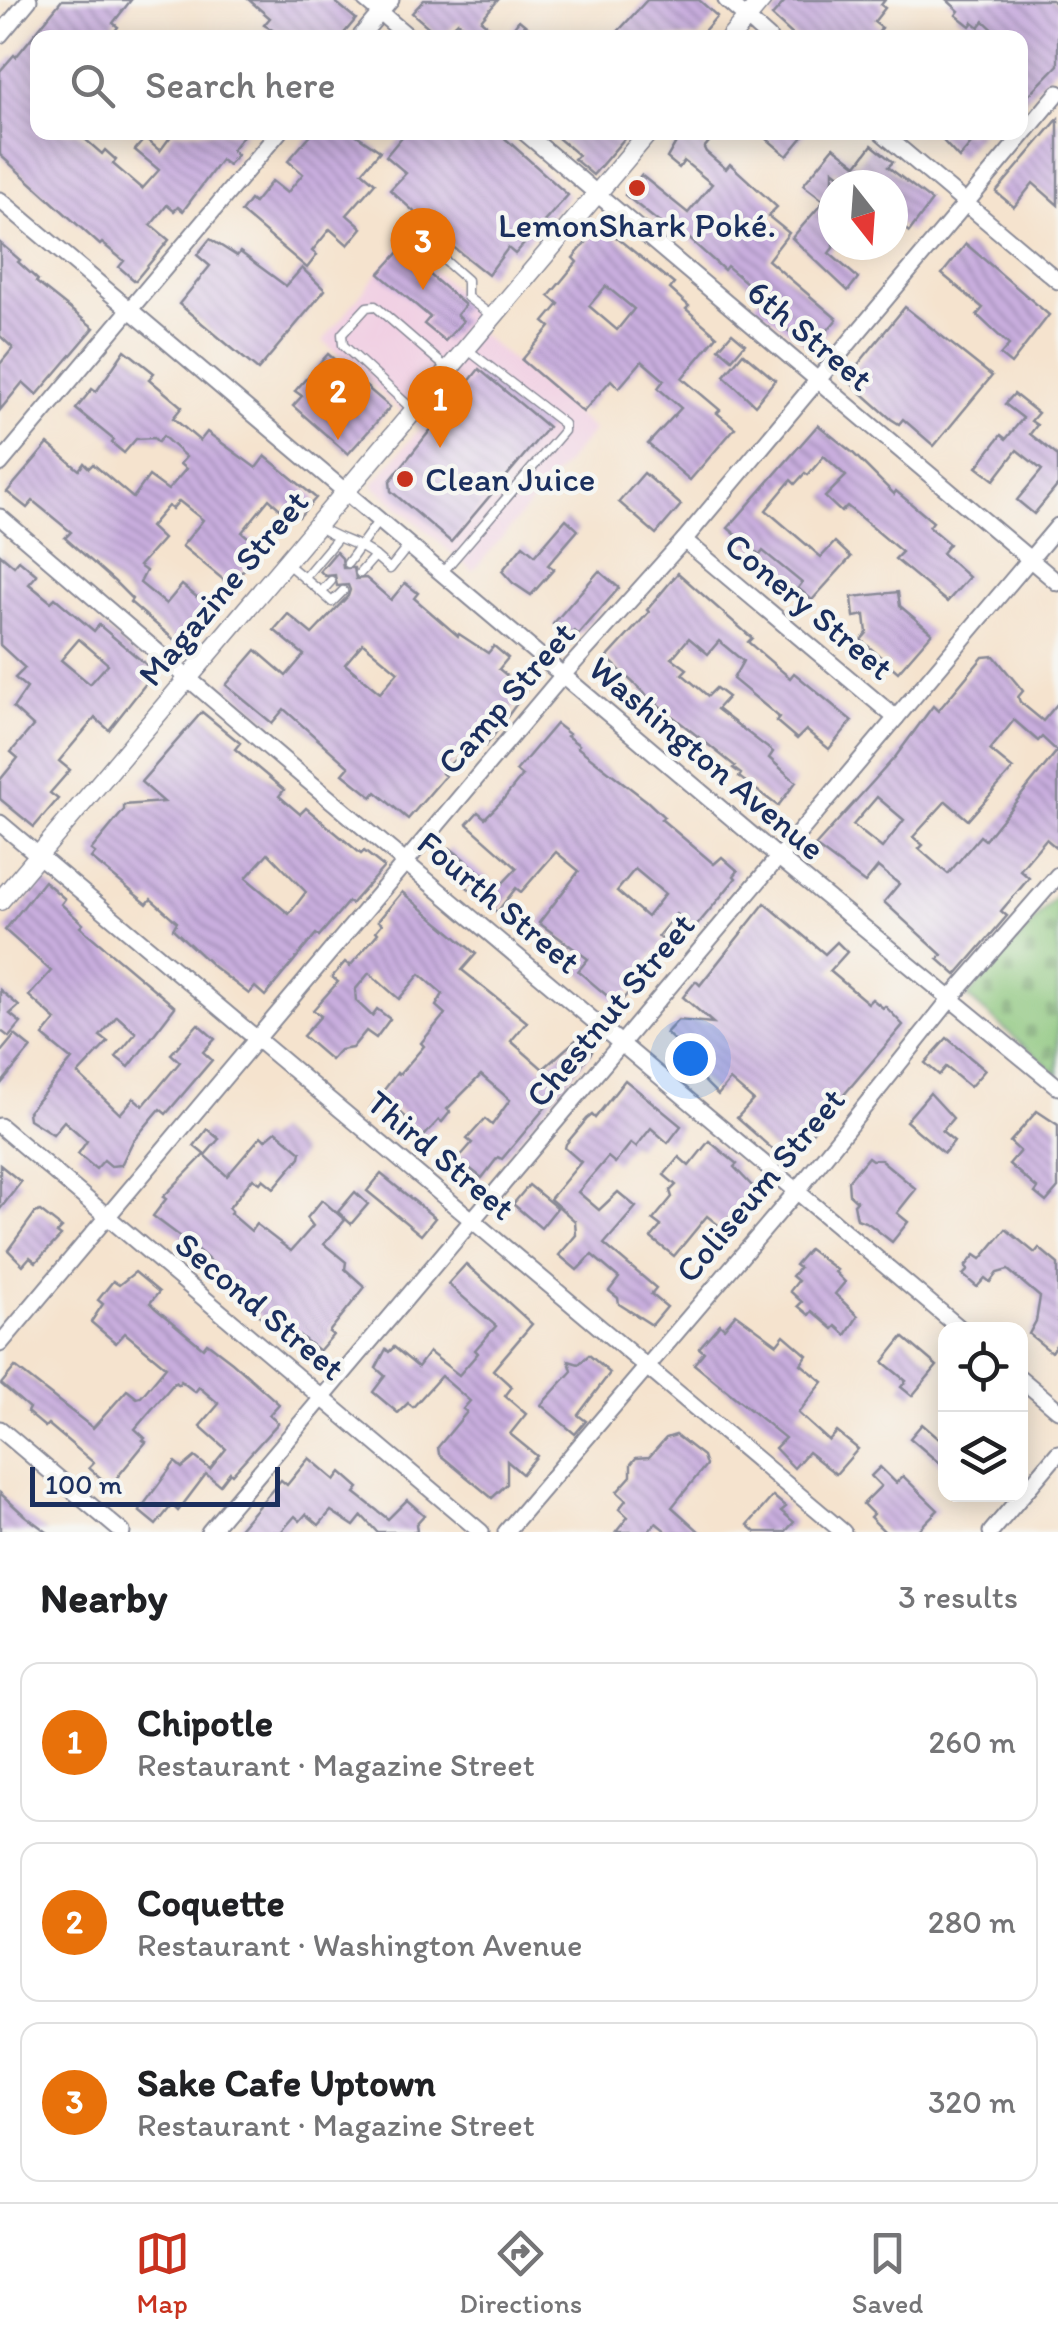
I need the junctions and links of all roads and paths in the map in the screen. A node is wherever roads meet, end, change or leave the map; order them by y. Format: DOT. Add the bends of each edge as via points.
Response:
graph roads {
  1 [pos="30,0"];
  2 [pos="366,0"];
  3 [pos="726,0"];
  4 [pos="762,0"];
  5 [pos="386,6"];
  6 [pos="746,18"];
  7 [pos="366,30"];
  8 [pos="404,30"];
  9 [pos="736,30"];
  10 [pos="760,30"];
  11 [pos="0,35"];
  12 [pos="1058,93"];
  13 [pos="1028,129"];
  14 [pos="273,140"];
  15 [pos="533,140"];
  16 [pos="642,140"];
  17 [pos="890,140"];
  18 [pos="1019,140"];
  19 [pos="597,194"];
  20 [pos="0,200"];
  21 [pos="966,204"];
  22 [pos="410,229"];
  23 [pos="1058,281"];
  24 [pos="130,310"];
  25 [pos="493,317"];
  26 [pos="466,349"];
  27 [pos="449,370"];
  28 [pos="818,380"];
  29 [pos="414,411"];
  30 [pos="0,464"];
  31 [pos="346,492"];
  32 [pos="0,517"];
  33 [pos="379,520"];
  34 [pos="318,526"];
  35 [pos="1058,526"];
  36 [pos="336,540"];
  37 [pos="684,540"];
  38 [pos="360,544"];
  39 [pos="409,546"];
  40 [pos="374,556"];
  41 [pos="1030,560"];
  42 [pos="286,563"];
  43 [pos="348,563"];
  44 [pos="442,572"];
  45 [pos="360,573"];
  46 [pos="304,578"];
  47 [pos="331,581"];
  48 [pos="1058,584"];
  49 [pos="343,591"];
  50 [pos="321,592"];
  51 [pos="563,676"];
  52 [pos="190,678"];
  53 [pos="896,718"];
  54 [pos="0,823"];
  55 [pos="38,856"];
  56 [pos="778,858"];
  57 [pos="406,862"];
  58 [pos="1058,875"];
  59 [pos="0,901"];
  60 [pos="952,997"];
  61 [pos="257,1039"];
  62 [pos="621,1043"];
  63 [pos="1058,1087"];
  64 [pos="0,1126"];
  65 [pos="797,1191"];
  66 [pos="107,1216"];
  67 [pos="472,1220"];
  68 [pos="953,1322"];
  69 [pos="0,1344"];
  70 [pos="647,1367"];
  71 [pos="1028,1385"];
  72 [pos="322,1398"];
  73 [pos="1058,1410"];
  74 [pos="0,1429"];
  75 [pos="1058,1453"];
  76 [pos="122,1532"];
  77 [pos="209,1532"];
  78 [pos="481,1532"];
  79 [pos="506,1532"];
  80 [pos="844,1532"];
  81 [pos="991,1532"];
  1 -- 11 [label="street"];
  2 -- 5 [label="street"];
  3 -- 6 [label="street"];
  4 -- 6 [label="street"];
  5 -- 7 [label="street"];
  5 -- 8 [label="street"];
  6 -- 9 [label="street"];
  6 -- 10 [label="street"];
  12 -- 13 [label="street, Camp Street"];
  14 -- 24 [label="street"];
  15 -- 19 [label="street, 6th Street"];
  16 -- 19 [label="street, Magazine Street"];
  17 -- 21 [label="street"];
  18 -- 21 [label="street, Camp Street"];
  19 -- 25 [label="street, Magazine Street"];
  19 -- 28 [label="street, 6th Street"];
  20 -- 24 [label="street, Washington Avenue"];
  21 -- 23 [label="street"];
  21 -- 28 [label="street, Camp Street"];
  22 -- 25 [label="lane" via="467,280 468,297"];
  24 -- 30 [label="street"];
  24 -- 31 [label="street, Washington Avenue"];
  25 -- 26 [label="street, Magazine Street"];
  26 -- 27 [label="street, Magazine Street"];
  26 -- 44 [label="lane" via="564,424 564,432"];
  27 -- 29 [label="street, Magazine Street"];
  27 -- 29 [label="lane" via="375,306 342,334 343,345"];
  28 -- 37 [label="street, Camp Street"];
  28 -- 41 [label="street, 6th Street"];
  29 -- 31 [label="street, Magazine Street"];
  31 -- 33 [label="street, Washington Avenue"];
  31 -- 34 [label="street, Magazine Street"];
  32 -- 52 [label="street, Fourth Street"];
  33 -- 38 [label="lane"];
  33 -- 39 [label="street, Washington Avenue"];
  34 -- 36 [label="lane"];
  34 -- 42 [label="street, Magazine Street"];
  35 -- 41 [label="street, Chestnut Street"];
  36 -- 38 [label="lane"];
  36 -- 46 [label="lane"];
  37 -- 51 [label="street, Camp Street"];
  37 -- 53 [label="street, Conery Street"];
  38 -- 40 [label="lane"];
  38 -- 43 [label="lane"];
  39 -- 40 [label="lane" via="390,569"];
  39 -- 44 [label="street, Washington Avenue"];
  40 -- 45 [label="lane"];
  41 -- 48 [label="street, 6th Street"];
  41 -- 53 [label="street, Chestnut Street"];
  42 -- 46 [label="lane"];
  42 -- 52 [label="street, Magazine Street"];
  44 -- 51 [label="street, Washington Avenue"];
  46 -- 50 [label="lane"];
  47 -- 50 [label="lane"];
  49 -- 50 [label="lane" via="332,602"];
  51 -- 56 [label="street, Washington Avenue"];
  51 -- 57 [label="street, Camp Street"];
  52 -- 55 [label="street, Magazine Street"];
  52 -- 57 [label="street, Fourth Street"];
  53 -- 56 [label="street, Chestnut Street"];
  54 -- 55 [label="street, Third Street"];
  55 -- 59 [label="street, Magazine Street"];
  55 -- 61 [label="street, Third Street"];
  56 -- 60 [label="street, Washington Avenue"];
  56 -- 62 [label="street, Chestnut Street"];
  57 -- 61 [label="street, Camp Street"];
  57 -- 62 [label="street, Fourth Street"];
  58 -- 60 [label="street, Coliseum Street"];
  60 -- 63 [label="street, Washington Avenue"];
  60 -- 65 [label="street, Coliseum Street"];
  61 -- 66 [label="street, Camp Street"];
  61 -- 67 [label="street, Third Street"];
  62 -- 65 [label="street, Fourth Street"];
  62 -- 67 [label="street, Chestnut Street"];
  64 -- 66 [label="street, Second Street"];
  65 -- 68 [label="street, Fourth Street"];
  65 -- 70 [label="street, Coliseum Street"];
  66 -- 69 [label="street, Camp Street"];
  66 -- 72 [label="street, Second Street"];
  67 -- 70 [label="street, Third Street"];
  67 -- 72 [label="street, Chestnut Street"];
  70 -- 79 [label="street, Coliseum Street"];
  70 -- 80 [label="street, Third Street"];
  71 -- 73 [label="street"];
  72 -- 77 [label="street, Chestnut Street"];
  72 -- 78 [label="street, Second Street"];
  74 -- 76 [label="street"];
  75 -- 81 [label="street"];
}
